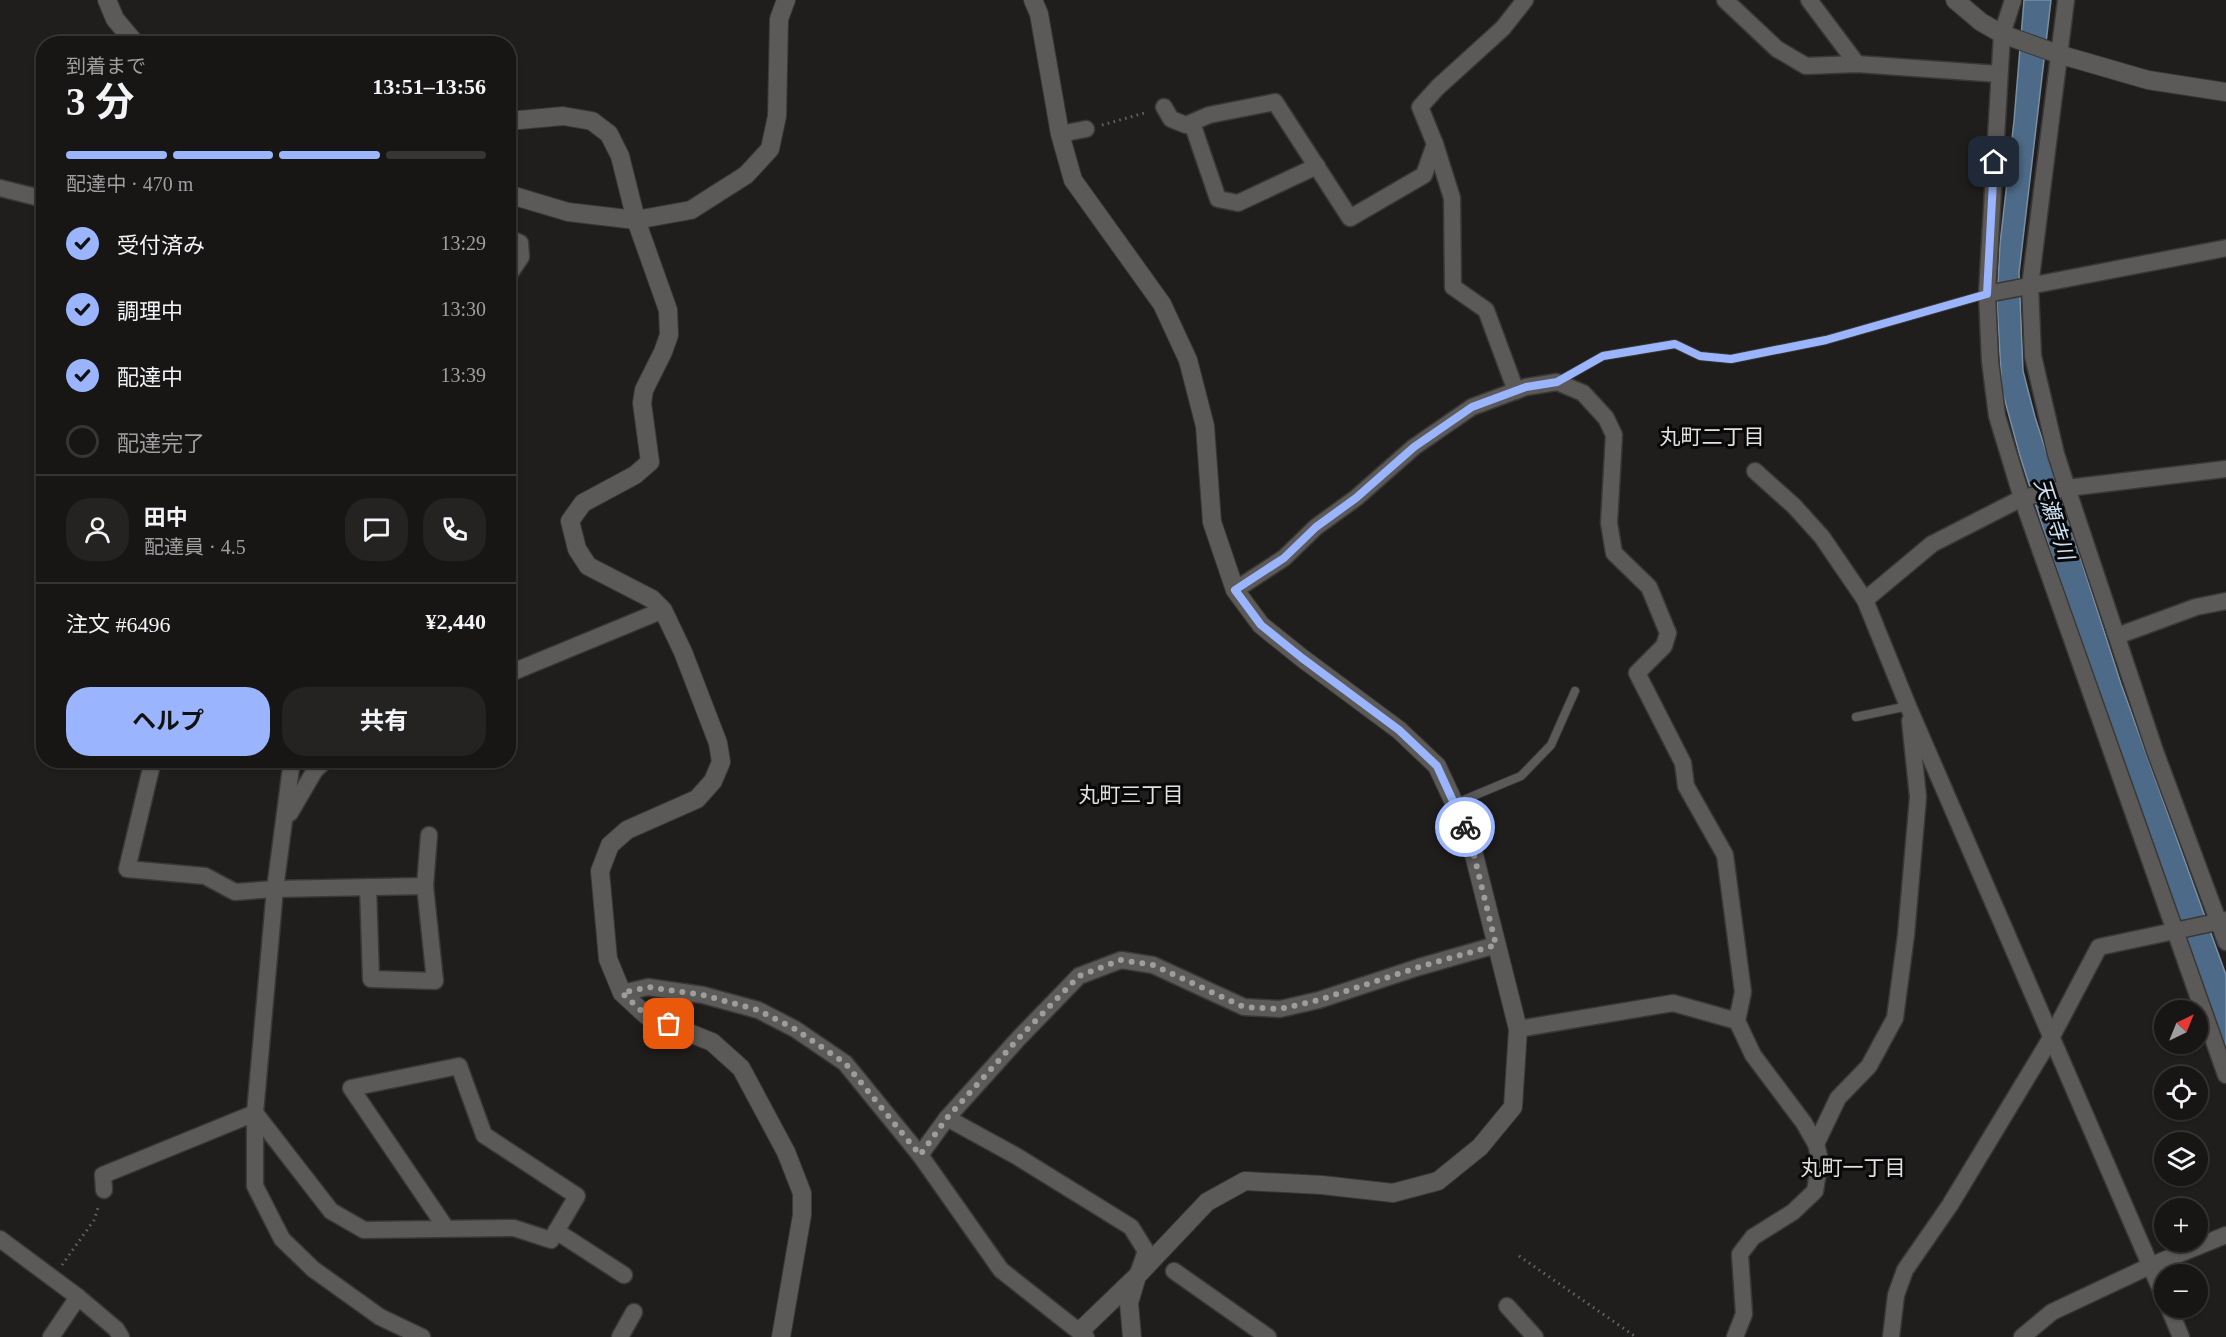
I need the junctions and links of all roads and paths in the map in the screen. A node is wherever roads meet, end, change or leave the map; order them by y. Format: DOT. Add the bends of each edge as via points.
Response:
graph roads {
  1 [pos="107,0"];
  2 [pos="786,0"];
  3 [pos="1033,0"];
  4 [pos="1525,0"];
  5 [pos="1725,0"];
  6 [pos="1809,0"];
  7 [pos="1955,0"];
  8 [pos="2013,0"];
  9 [pos="2066,0"];
  10 [pos="129,36"];
  11 [pos="2007,36"];
  12 [pos="2054,52"];
  13 [pos="1857,64"];
  14 [pos="2000,74"];
  15 [pos="2226,92"];
  16 [pos="1164,107"];
  17 [pos="516,120"];
  18 [pos="1192,123"];
  19 [pos="1086,129"];
  20 [pos="1060,134"];
  21 [pos="1435,144"];
  22 [pos="1317,166"];
  23 [pos="0,188"];
  24 [pos="516,196"];
  25 [pos="36,197"];
  26 [pos="636,220"];
  27 [pos="516,241"];
  28 [pos="2226,248"];
  29 [pos="516,264"];
  30 [pos="2030,286"];
  31 [pos="1987,294"];
  32 [pos="1557,382"];
  33 [pos="1515,391"];
  34 [pos="2226,469"];
  35 [pos="1755,471"];
  36 [pos="2067,488"];
  37 [pos="2022,498"];
  38 [pos="1235,590"];
  39 [pos="1865,600"];
  40 [pos="2226,601"];
  41 [pos="663,610"];
  42 [pos="2117,636"];
  43 [pos="516,671"];
  44 [pos="1575,691"];
  45 [pos="1908,706"];
  46 [pos="1856,717"];
  47 [pos="151,768"];
  48 [pos="291,768"];
  49 [pos="317,768"];
  50 [pos="1454,804"];
  51 [pos="286,819"];
  52 [pos="429,835"];
  53 [pos="425,886"];
  54 [pos="368,887"];
  55 [pos="276,889"];
  56 [pos="2222,921"];
  57 [pos="2174,930"];
  58 [pos="2226,942"];
  59 [pos="1496,945"];
  60 [pos="622,993"];
  61 [pos="1737,1021"];
  62 [pos="1518,1029"];
  63 [pos="2051,1038"];
  64 [pos="2226,1075"];
  65 [pos="255,1113"];
  66 [pos="947,1118"];
  67 [pos="1816,1144"];
  68 [pos="920,1155"];
  69 [pos="104,1190"];
  70 [pos="446,1228"];
  71 [pos="556,1231"];
  72 [pos="2226,1235"];
  73 [pos="0,1239"];
  74 [pos="1519,1256"];
  75 [pos="2152,1265"];
  76 [pos="2154,1270"];
  77 [pos="1174,1271"];
  78 [pos="624,1275"];
  79 [pos="1137,1276"];
  80 [pos="52,1279"];
  81 [pos="78,1297"];
  82 [pos="1507,1306"];
  83 [pos="634,1312"];
  84 [pos="2173,1318"];
  85 [pos="1083,1334"];
  86 [pos="51,1337"];
  87 [pos="121,1337"];
  88 [pos="422,1337"];
  89 [pos="620,1337"];
  90 [pos="781,1337"];
  91 [pos="1132,1337"];
  92 [pos="1268,1337"];
  93 [pos="1535,1337"];
  94 [pos="1636,1337"];
  95 [pos="1735,1337"];
  96 [pos="1891,1337"];
  97 [pos="2022,1337"];
  98 [pos="2181,1337"];
  1 -- 10 [label="street" via="115,19"];
  2 -- 26 [label="street" via="779,19 777,116 770,148 746,175 691,210"];
  3 -- 20 [label="street" via="1039,14"];
  4 -- 21 [label="street" via="1503,28 1420,107"];
  5 -- 13 [label="street" via="1777,49 1806,66"];
  6 -- 13 [label="street"];
  7 -- 11 [label="street" via="1981,22"];
  8 -- 11 [label="street"];
  9 -- 12 [label="street"];
  11 -- 12 [label="street"];
  11 -- 14 [label="street"];
  12 -- 15 [label="street" via="2148,80"];
  12 -- 30 [label="street"];
  13 -- 14 [label="street"];
  14 -- 31 [label="street"];
  16 -- 18 [label="street" via="1171,119 1186,125"];
  16 -- 19 [label="path"];
  17 -- 26 [label="street" via="563,116 592,121 609,134 620,156"];
  18 -- 22 [label="street" via="1209,115 1275,102"];
  18 -- 22 [label="street" via="1218,199 1239,203"];
  19 -- 20 [label="street"];
  20 -- 38 [label="street" via="1073,180 1162,304 1188,360 1205,426 1212,522"];
  21 -- 22 [label="street" via="1424,175 1350,218"];
  21 -- 33 [label="street" via="1452,198 1453,287 1486,310"];
  23 -- 25 [label="street"];
  24 -- 26 [label="street" via="568,212"];
  26 -- 41 [label="street" via="668,310 669,335 642,403 650,462 635,475 584,503 570,521 577,549 588,566 652,599"];
  27 -- 29 [label="street" via="520,243 521,256"];
  28 -- 30 [label="street"];
  30 -- 31 [label="street"];
  30 -- 36 [label="street" via="2033,356"];
  31 -- 32 [label="lane" via="1826,340 1731,359 1700,356 1675,344 1603,356"];
  31 -- 37 [label="street" via="1997,416"];
  32 -- 33 [label="street"];
  32 -- 61 [label="street" via="1583,393 1606,418 1614,435 1610,523 1614,553 1649,587 1668,633 1665,646 1636,673 1683,763 1686,786 1725,855 1743,992"];
  33 -- 38 [label="street" via="1472,407 1414,447 1284,558"];
  34 -- 36 [label="street"];
  35 -- 39 [label="street" via="1822,537"];
  36 -- 37 [label="street"];
  36 -- 42 [label="street"];
  37 -- 39 [label="street" via="1932,544"];
  37 -- 57 [label="street"];
  38 -- 50 [label="street" via="1261,625 1399,730 1437,766"];
  39 -- 45 [label="street"];
  40 -- 42 [label="street"];
  41 -- 43 [label="street"];
  41 -- 60 [label="street" via="718,743 721,762 713,781 697,798 627,830 610,845 600,871 608,959"];
  42 -- 56 [label="street" via="2156,751"];
  44 -- 50 [label="lane" via="1551,745 1521,776"];
  45 -- 46 [label="lane"];
  45 -- 63 [label="street"];
  45 -- 67 [label="street" via="1918,797 1895,1018 1869,1066 1838,1098"];
  47 -- 55 [label="street" via="127,869 205,876 235,892"];
  48 -- 51 [label="street"];
  49 -- 51 [label="street"];
  50 -- 59 [label="street" via="1469,835"];
  51 -- 55 [label="street"];
  52 -- 53 [label="street"];
  53 -- 54 [label="street"];
  53 -- 54 [label="street" via="435,981 371,979"];
  54 -- 55 [label="street"];
  55 -- 65 [label="street"];
  56 -- 57 [label="street"];
  56 -- 58 [label="street"];
  57 -- 63 [label="street" via="2099,946"];
  57 -- 64 [label="street"];
  59 -- 62 [label="street"];
  59 -- 66 [label="street" via="1280,1009 1244,1007 1153,965 1121,960 1079,976"];
  60 -- 68 [label="street" via="648,987 703,995 758,1010 795,1029 845,1063"];
  60 -- 90 [label="street" via="647,1016 712,1042 741,1068 786,1152 802,1193 802,1215"];
  61 -- 62 [label="street" via="1672,1003"];
  61 -- 67 [label="street" via="1754,1055"];
  62 -- 79 [label="street" via="1513,1107 1480,1147 1438,1181 1393,1193 1245,1181 1207,1202"];
  63 -- 75 [label="street"];
  63 -- 96 [label="street" via="1950,1205 1905,1270 1896,1296"];
  65 -- 69 [label="street" via="103,1175"];
  65 -- 70 [label="street" via="331,1211 364,1230"];
  65 -- 88 [label="street" via="255,1186 282,1239 313,1269 380,1317"];
  66 -- 68 [label="street"];
  66 -- 79 [label="street" via="1131,1227 1146,1251"];
  67 -- 95 [label="street" via="1820,1160 1815,1191 1793,1212 1753,1237 1740,1254 1744,1314"];
  68 -- 85 [label="street" via="1001,1270"];
  69 -- 80 [label="path" via="94,1220"];
  70 -- 71 [label="street" via="514,1228 550,1240"];
  70 -- 71 [label="street" via="351,1088 459,1066 484,1136 577,1196"];
  71 -- 78 [label="street"];
  72 -- 75 [label="street"];
  73 -- 80 [label="street"];
  74 -- 94 [label="path"];
  75 -- 76 [label="street"];
  75 -- 97 [label="street" via="2052,1312"];
  77 -- 92 [label="street"];
  79 -- 85 [label="street"];
  79 -- 91 [label="street" via="1129,1303"];
  80 -- 81 [label="street"];
  81 -- 86 [label="street"];
  81 -- 87 [label="street"];
  82 -- 93 [label="street"];
  83 -- 89 [label="street"];
  84 -- 98 [label="street"];
}
